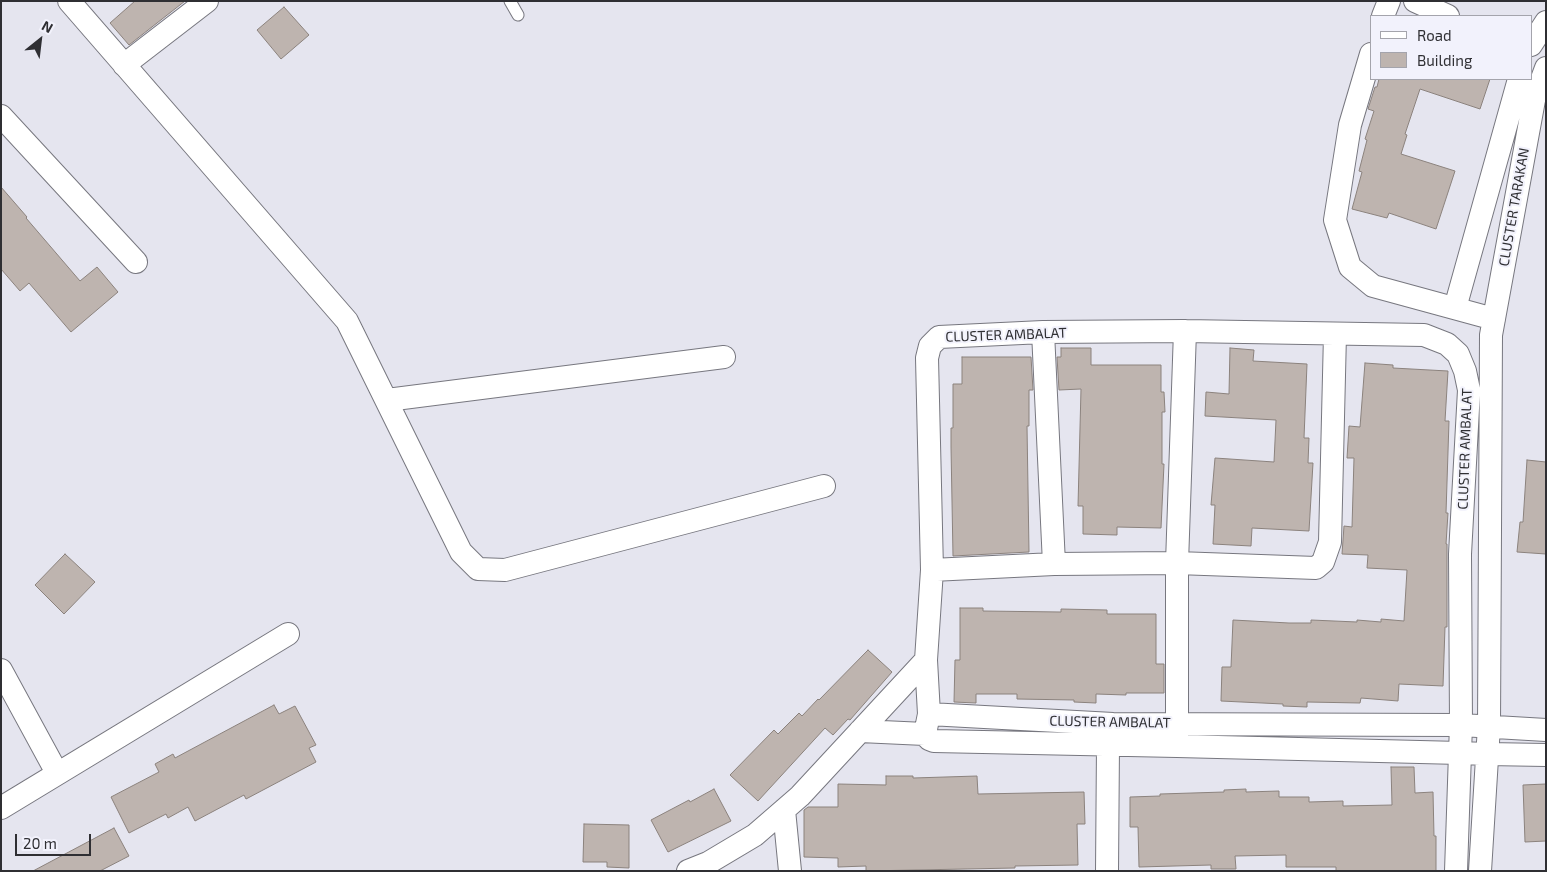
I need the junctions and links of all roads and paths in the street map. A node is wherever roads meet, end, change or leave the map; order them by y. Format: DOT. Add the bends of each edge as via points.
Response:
graph roads {
  1 [pos="69,1"];
  2 [pos="208,1"];
  3 [pos="510,1"];
  4 [pos="1389,1"];
  5 [pos="1415,1"];
  6 [pos="518,15"];
  7 [pos="1383,15"];
  8 [pos="1446,15"];
  9 [pos="1546,22"];
  10 [pos="1532,43"];
  11 [pos="1370,57"];
  12 [pos="124,65"];
  13 [pos="1546,68"];
  14 [pos="1519,80"];
  15 [pos="1,116"];
  16 [pos="136,262"];
  17 [pos="1460,309"];
  18 [pos="1494,319"];
  19 [pos="1185,331"];
  20 [pos="1043,332"];
  21 [pos="1335,334"];
  22 [pos="724,357"];
  23 [pos="387,400"];
  24 [pos="824,486"];
  25 [pos="1177,563"];
  26 [pos="1054,564"];
  27 [pos="932,570"];
  28 [pos="288,634"];
  29 [pos="926,660"];
  30 [pos="1,670"];
  31 [pos="1178,723"];
  32 [pos="927,724"];
  33 [pos="1461,725"];
  34 [pos="1489,726"];
  35 [pos="1546,730"];
  36 [pos="860,731"];
  37 [pos="1108,745"];
  38 [pos="1177,746"];
  39 [pos="1460,753"];
  40 [pos="1487,754"];
  41 [pos="1546,755"];
  42 [pos="57,773"];
  43 [pos="1,808"];
  44 [pos="784,810"];
  45 [pos="688,871"];
  46 [pos="790,871"];
  47 [pos="1107,871"];
  48 [pos="1456,871"];
  49 [pos="1480,871"];
  1 -- 12 [label="street"];
  2 -- 12 [label="street"];
  3 -- 6 [label="lane"];
  4 -- 7 [label="street"];
  5 -- 8 [label="street"];
  9 -- 10 [label="street"];
  11 -- 17 [label="street" via="1350,124 1335,220 1350,267 1373,286"];
  12 -- 23 [label="street" via="347,321"];
  13 -- 18 [label="street, CLUSTER TARAKAN" via="1534,100"];
  14 -- 17 [label="street"];
  15 -- 16 [label="street"];
  17 -- 18 [label="street"];
  18 -- 34 [label="street, CLUSTER AMBALAT"];
  19 -- 20 [label="street, CLUSTER AMBALAT"];
  19 -- 21 [label="street, CLUSTER AMBALAT"];
  19 -- 25 [label="street"];
  20 -- 26 [label="street"];
  20 -- 27 [label="street, CLUSTER AMBALAT" via="939,336 930,346 927,358"];
  21 -- 25 [label="street" via="1330,542 1324,562 1316,568"];
  21 -- 33 [label="street, CLUSTER AMBALAT" via="1424,335 1447,344 1458,354 1465,370 1469,390 1460,554"];
  22 -- 23 [label="street"];
  23 -- 24 [label="street" via="461,552 478,570 505,570"];
  25 -- 26 [label="street"];
  25 -- 31 [label="street"];
  26 -- 27 [label="street"];
  27 -- 29 [label="street, CLUSTER AMBALAT"];
  28 -- 42 [label="street"];
  29 -- 32 [label="street, CLUSTER AMBALAT"];
  29 -- 36 [label="street"];
  30 -- 42 [label="street"];
  31 -- 32 [label="street, CLUSTER AMBALAT"];
  31 -- 33 [label="street, CLUSTER AMBALAT"];
  31 -- 38 [label="street"];
  32 -- 36 [label="street"];
  32 -- 37 [label="street" via="929,739 934,742"];
  33 -- 34 [label="street, CLUSTER AMBALAT"];
  33 -- 39 [label="street, CLUSTER AMBALAT"];
  34 -- 35 [label="street, CLUSTER AMBALAT"];
  34 -- 40 [label="street, CLUSTER AMBALAT"];
  36 -- 44 [label="street"];
  37 -- 38 [label="street"];
  37 -- 47 [label="street"];
  38 -- 39 [label="street"];
  39 -- 40 [label="street"];
  39 -- 48 [label="street, CLUSTER AMBALAT"];
  40 -- 41 [label="street"];
  40 -- 49 [label="street, CLUSTER AMBALAT"];
  42 -- 43 [label="street"];
  44 -- 45 [label="street" via="755,835"];
  44 -- 46 [label="street"];
}
